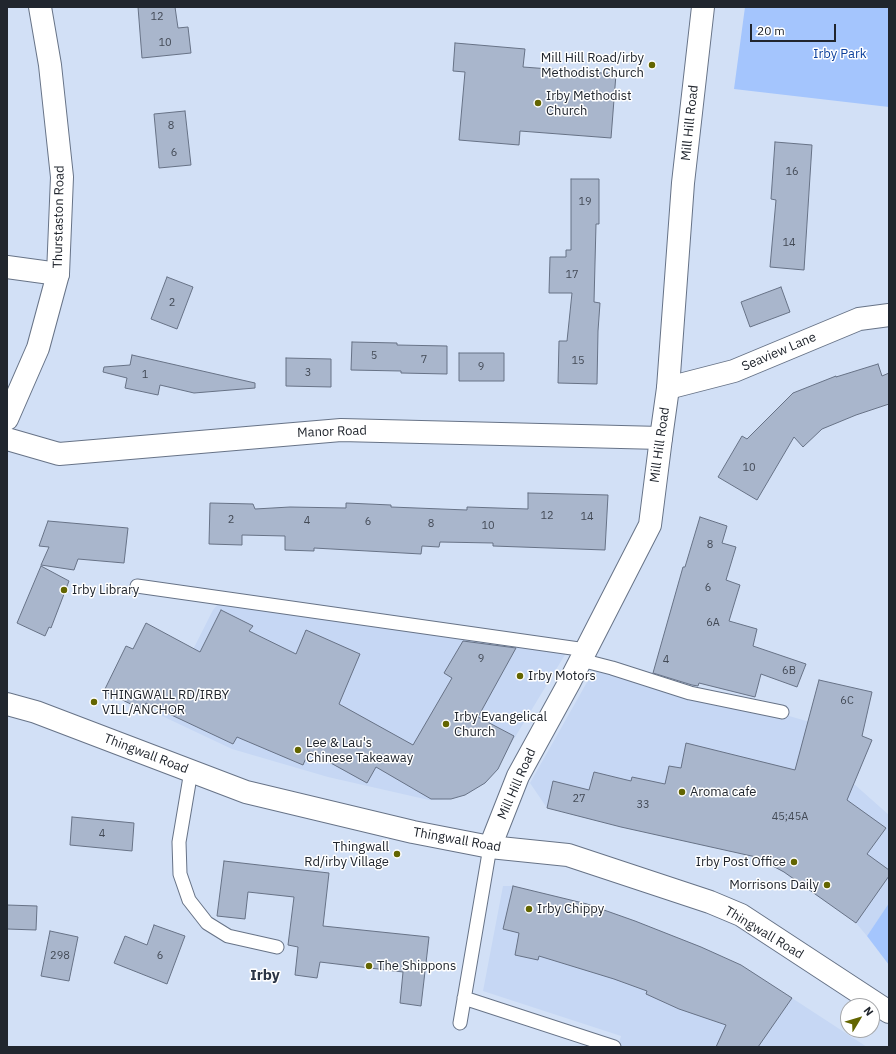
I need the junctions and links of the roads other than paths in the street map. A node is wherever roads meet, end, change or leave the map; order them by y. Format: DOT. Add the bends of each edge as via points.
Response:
graph roads {
  1 [pos="40,7"];
  2 [pos="702,7"];
  3 [pos="7,267"];
  4 [pos="58,274"];
  5 [pos="889,314"];
  6 [pos="668,388"];
  7 [pos="7,419"];
  8 [pos="661,438"];
  9 [pos="7,439"];
  10 [pos="137,586"];
  11 [pos="583,655"];
  12 [pos="7,704"];
  13 [pos="782,712"];
  14 [pos="191,771"];
  15 [pos="490,847"];
  16 [pos="278,947"];
  17 [pos="464,998"];
  18 [pos="889,1012"];
  19 [pos="460,1023"];
  20 [pos="614,1047"];
  1 -- 4 [label="street, Thurstaston Road" via="50,65 62,177"];
  2 -- 6 [label="street, Mill Hill Road" via="683,183"];
  3 -- 4 [label="street"];
  4 -- 7 [label="street, Thurstaston Road" via="38,348"];
  5 -- 6 [label="street, Seaview Lane" via="859,319 734,371"];
  6 -- 8 [label="street, Mill Hill Road"];
  8 -- 9 [label="street, Manor Road" via="341,430 59,454"];
  8 -- 11 [label="street, Mill Hill Road" via="650,525"];
  10 -- 11 [label="lane"];
  11 -- 13 [label="lane" via="612,668 690,693"];
  11 -- 15 [label="street, Mill Hill Road" via="518,776"];
  12 -- 14 [label="street, Thingwall Road" via="36,712"];
  14 -- 15 [label="street, Thingwall Road" via="246,792 413,832"];
  14 -- 16 [label="lane" via="179,842 180,874 189,900 207,923 228,936"];
  15 -- 17 [label="lane"];
  15 -- 18 [label="street, Thingwall Road" via="568,855 710,902 741,916"];
  17 -- 19 [label="lane"];
  17 -- 20 [label="lane"];
}
